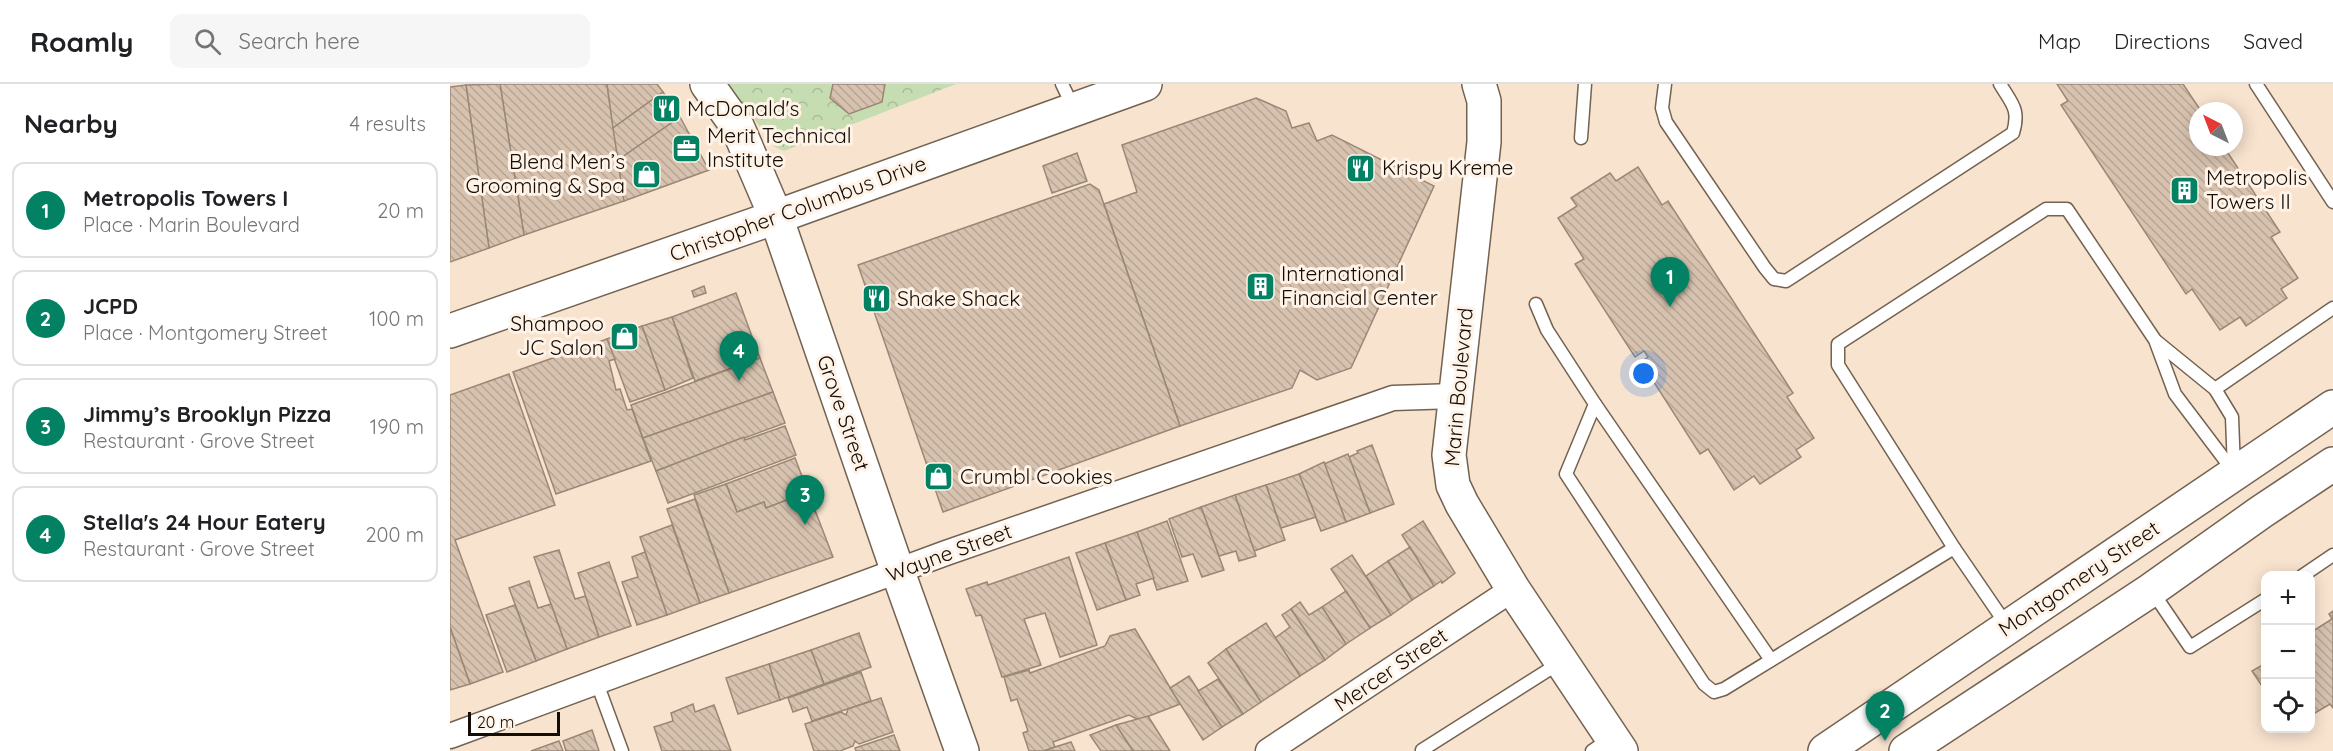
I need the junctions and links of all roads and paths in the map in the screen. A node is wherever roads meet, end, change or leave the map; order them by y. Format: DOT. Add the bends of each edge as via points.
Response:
graph roads {
  1 [pos="707,84"];
  2 [pos="1145,84"];
  3 [pos="1479,84"];
  4 [pos="1585,84"];
  5 [pos="1665,84"];
  6 [pos="2000,84"];
  7 [pos="2256,84"];
  8 [pos="1068,97"];
  9 [pos="1581,138"];
  10 [pos="2333,202"];
  11 [pos="776,217"];
  12 [pos="1536,304"];
  13 [pos="2333,308"];
  14 [pos="450,332"];
  15 [pos="2155,340"];
  16 [pos="2215,389"];
  17 [pos="1455,396"];
  18 [pos="1595,404"];
  19 [pos="2333,407"];
  20 [pos="2333,464"];
  21 [pos="2234,473"];
  22 [pos="2261,512"];
  23 [pos="1954,548"];
  24 [pos="2333,555"];
  25 [pos="2309,571"];
  26 [pos="898,572"];
  27 [pos="1513,589"];
  28 [pos="2151,590"];
  29 [pos="2261,602"];
  30 [pos="2009,628"];
  31 [pos="1772,660"];
  32 [pos="1562,661"];
  33 [pos="2034,667"];
  34 [pos="597,683"];
  35 [pos="450,736"];
  36 [pos="1609,746"];
  37 [pos="1422,750"];
  38 [pos="622,751"];
  39 [pos="962,751"];
  40 [pos="1268,751"];
  41 [pos="1825,751"];
  42 [pos="1906,751"];
  1 -- 11 [label="street, Grove Street" via="737,126"];
  2 -- 8 [label="street, Christopher Columbus Drive"];
  3 -- 17 [label="street, Marin Boulevard" via="1484,101 1484,154"];
  4 -- 9 [label="lane"];
  5 -- 6 [label="lane" via="1662,108 1666,122 1765,268 1774,279 1786,281 2013,133 2016,109"];
  7 -- 10 [label="lane"];
  8 -- 11 [label="street, Christopher Columbus Drive"];
  11 -- 14 [label="street, Christopher Columbus Drive"];
  11 -- 26 [label="street, Grove Street"];
  12 -- 18 [label="lane" via="1547,330"];
  13 -- 16 [label="lane"];
  15 -- 16 [label="lane"];
  15 -- 21 [label="lane" via="2175,394"];
  15 -- 23 [label="lane" via="2067,209 2046,209 1838,344 1838,365"];
  16 -- 21 [label="lane" via="2232,417"];
  17 -- 26 [label="street, Wayne Street" via="1393,398"];
  17 -- 27 [label="street, Marin Boulevard" via="1449,455 1453,485"];
  18 -- 31 [label="lane"];
  18 -- 31 [label="lane" via="1566,474 1704,684 1714,692 1724,689"];
  19 -- 21 [label="street, Montgomery Street"];
  20 -- 22 [label="street"];
  21 -- 22 [label="street"];
  21 -- 30 [label="street, Montgomery Street"];
  22 -- 28 [label="street"];
  23 -- 30 [label="lane"];
  23 -- 31 [label="lane"];
  24 -- 25 [label="lane"];
  26 -- 34 [label="street, Wayne Street"];
  26 -- 39 [label="street, Grove Street"];
  27 -- 32 [label="street, Marin Boulevard"];
  27 -- 40 [label="street, Mercer Street"];
  28 -- 29 [label="lane" via="2190,647"];
  28 -- 33 [label="street"];
  30 -- 33 [label="street"];
  30 -- 41 [label="street, Montgomery Street"];
  32 -- 36 [label="street, Marin Boulevard"];
  32 -- 37 [label="lane"];
  33 -- 42 [label="street"];
  34 -- 35 [label="street, Wayne Street"];
  34 -- 38 [label="lane"];
}
